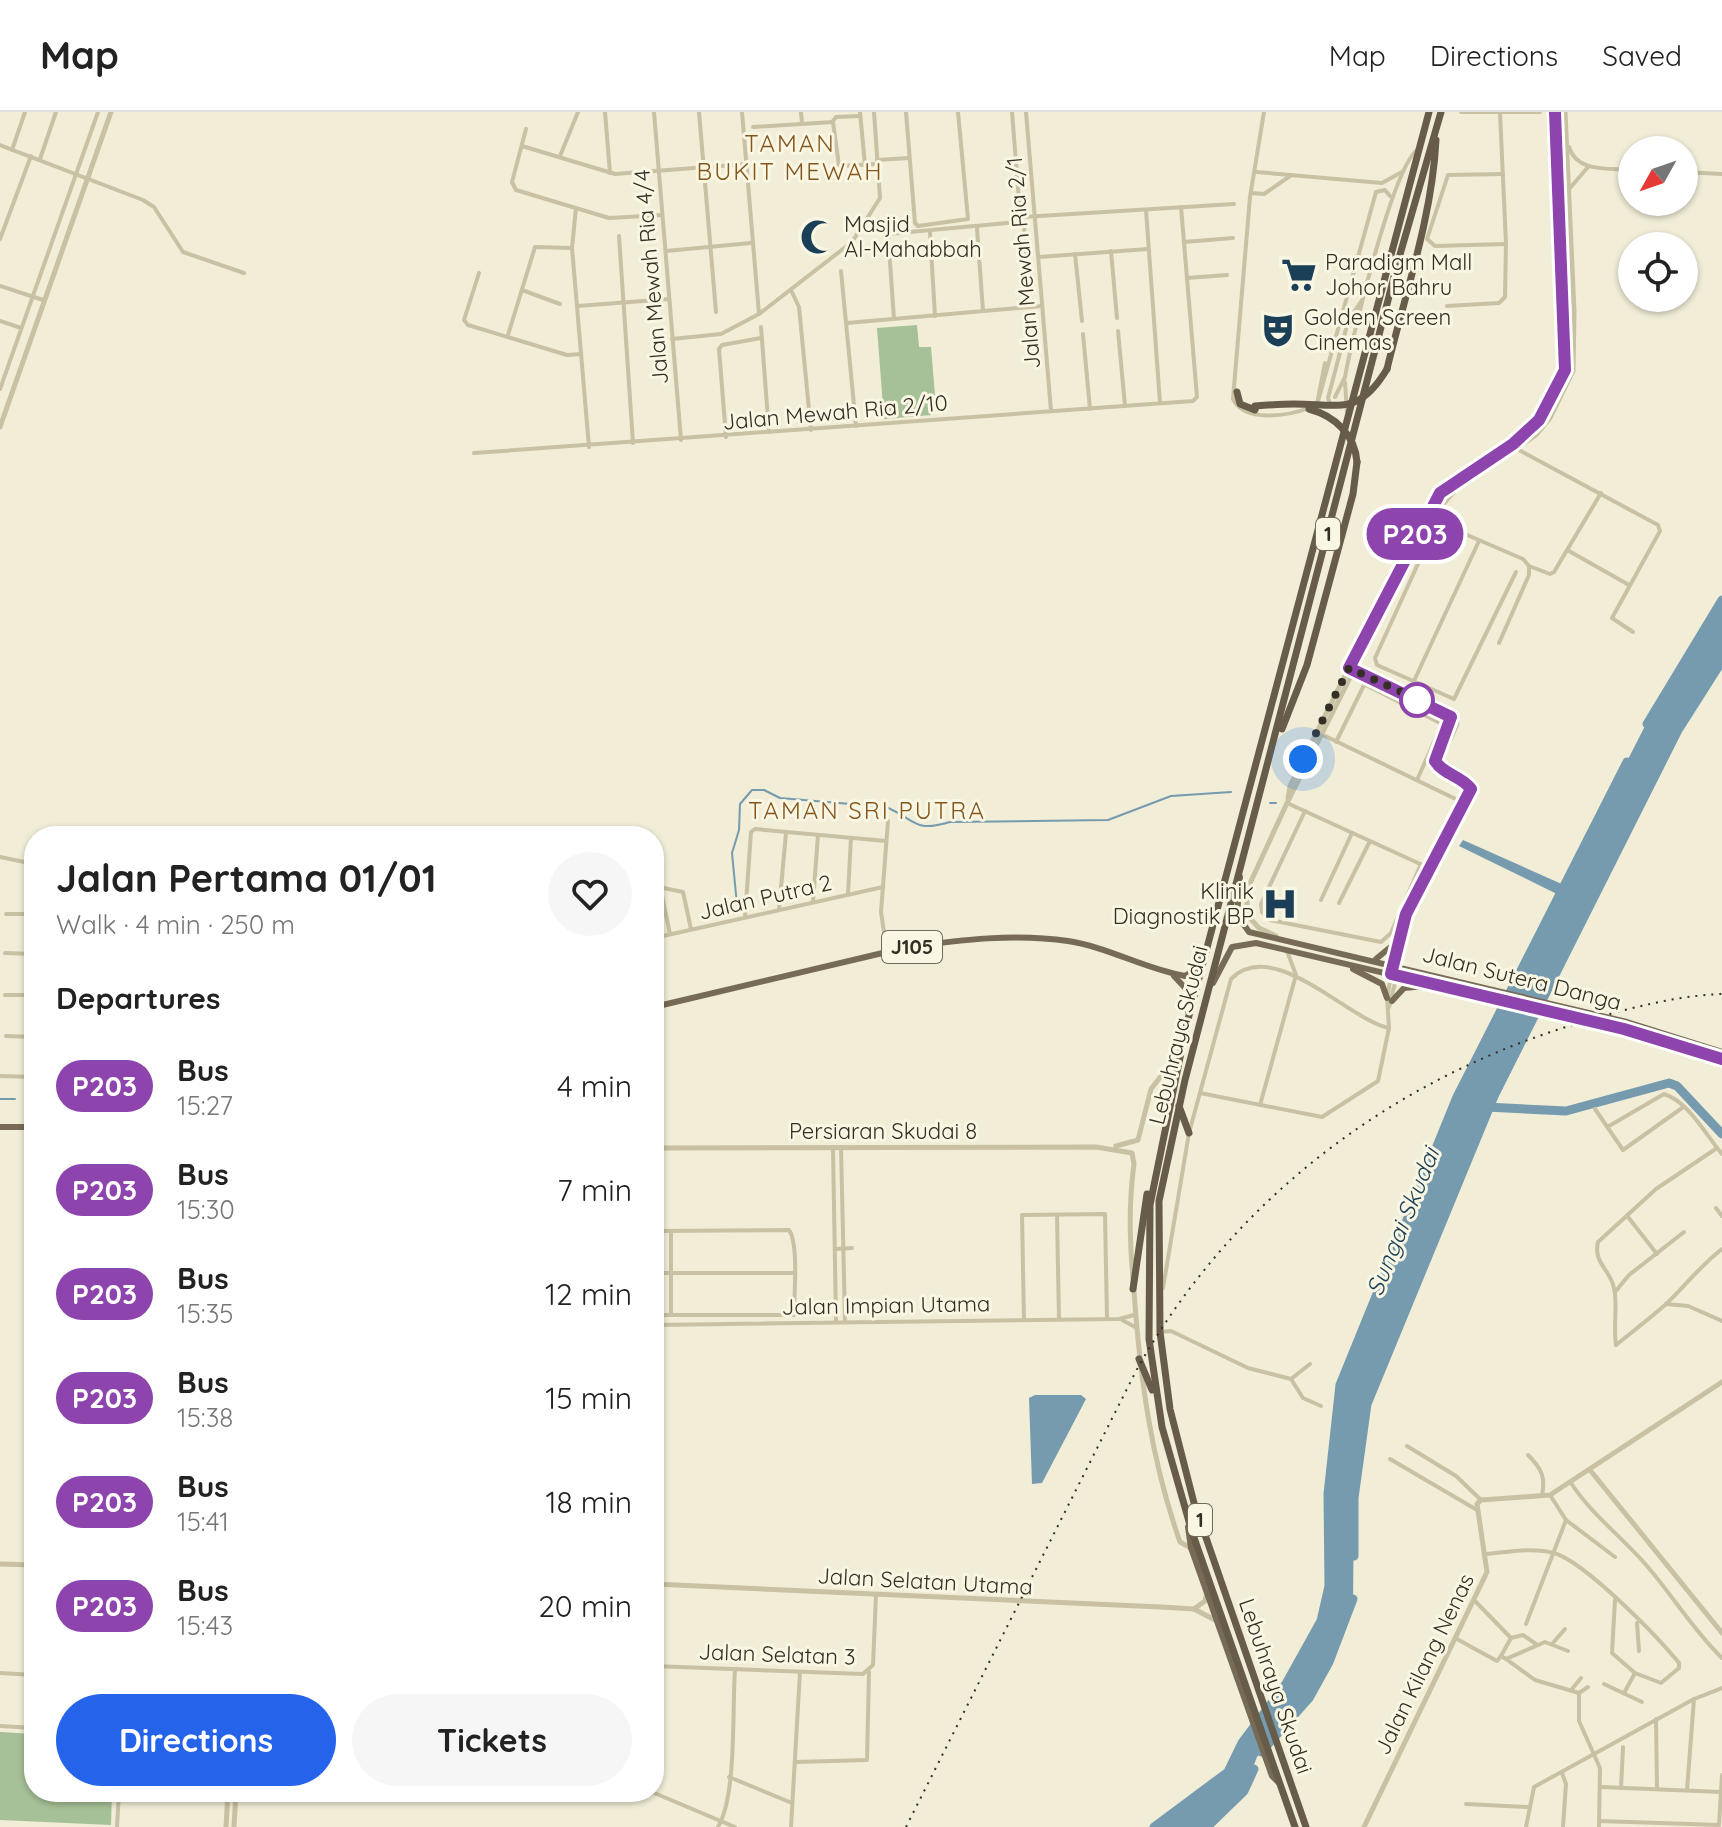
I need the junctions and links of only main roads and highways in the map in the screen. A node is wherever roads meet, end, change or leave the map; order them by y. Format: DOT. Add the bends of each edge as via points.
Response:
graph roads {
  1 [pos="1429,112"];
  2 [pos="1441,112"];
  3 [pos="1436,130"];
  4 [pos="1241,399"];
  5 [pos="1255,408"];
  6 [pos="1270,758"];
  7 [pos="1243,858"];
  8 [pos="1399,940"];
  9 [pos="1209,942"];
  10 [pos="1373,960"];
  11 [pos="1343,963"];
  12 [pos="1171,974"];
  13 [pos="1448,988"];
  14 [pos="1500,996"];
  15 [pos="1205,1001"];
  16 [pos="664,1005"];
  17 [pos="1544,1007"];
  18 [pos="1187,1023"];
  19 [pos="1722,1052"];
  20 [pos="1722,1060"];
  21 [pos="1179,1104"];
  22 [pos="0,1127"];
  23 [pos="24,1127"];
  24 [pos="1189,1133"];
  25 [pos="1153,1177"];
  26 [pos="1133,1289"];
  27 [pos="1139,1359"];
  28 [pos="1157,1399"];
  29 [pos="1187,1516"];
  30 [pos="1245,1692"];
  31 [pos="1295,1827"];
  32 [pos="1306,1827"];
  1 -- 9 [label="highway, Lebuhraya Skudai / 1"];
  2 -- 3 [label="highway, Lebuhraya Skudai / 1"];
  3 -- 5 [label="highway, bridge" via="1435,164 1387,369 1369,394 1335,408"];
  3 -- 6 [label="highway, Lebuhraya Skudai / 1"];
  4 -- 5 [label="highway" via="1237,392 1240,404"];
  5 -- 6 [label="highway, bridge" via="1321,412 1350,437 1357,462 1357,479 1307,665"];
  6 -- 7 [label="highway, Lebuhraya Skudai / 1"];
  7 -- 10 [label="main road, Jalan Sutera Danga" via="1237,908 1239,922 1249,932"];
  7 -- 15 [label="highway, Lebuhraya Skudai / 1"];
  8 -- 10 [label="main road"];
  9 -- 12 [label="main road" via="1191,973"];
  9 -- 18 [label="highway, Lebuhraya Skudai / 1"];
  10 -- 14 [label="main road, Jalan Sutera Danga"];
  11 -- 13 [label="main road, Jalan Sutera Danga"];
  11 -- 13 [label="main road" via="1377,980 1389,1002 1409,985"];
  11 -- 15 [label="main road, Jalan Sutera Danga" via="1256,943 1232,947"];
  12 -- 16 [label="main road, J105" via="1096,948 1036,939 948,941"];
  12 -- 18 [label="main road" via="1189,995"];
  13 -- 14 [label="main road, Jalan Sutera Danga"];
  14 -- 17 [label="main road, Jalan Sutera Danga"];
  15 -- 21 [label="highway, Lebuhraya Skudai / 1"];
  17 -- 19 [label="main road, Jalan Sutera Danga" via="1627,1022"];
  17 -- 20 [label="main road, Jalan Sutera Danga"];
  18 -- 25 [label="highway, Lebuhraya Skudai / 1"];
  21 -- 24 [label="highway"];
  21 -- 32 [label="highway, Lebuhraya Skudai / 1" via="1159,1201 1159,1306 1180,1457"];
  22 -- 23 [label="main road"];
  25 -- 26 [label="highway" via="1144,1204"];
  25 -- 28 [label="highway, Lebuhraya Skudai / 1" via="1149,1331"];
  27 -- 28 [label="highway"];
  28 -- 29 [label="highway, Lebuhraya Skudai / 1"];
  29 -- 30 [label="highway, Lebuhraya Skudai / 1"];
  29 -- 30 [label="main road, Lebuhraya Skudai" via="1191,1548"];
  30 -- 31 [label="highway, Lebuhraya Skudai / 1"];
}
